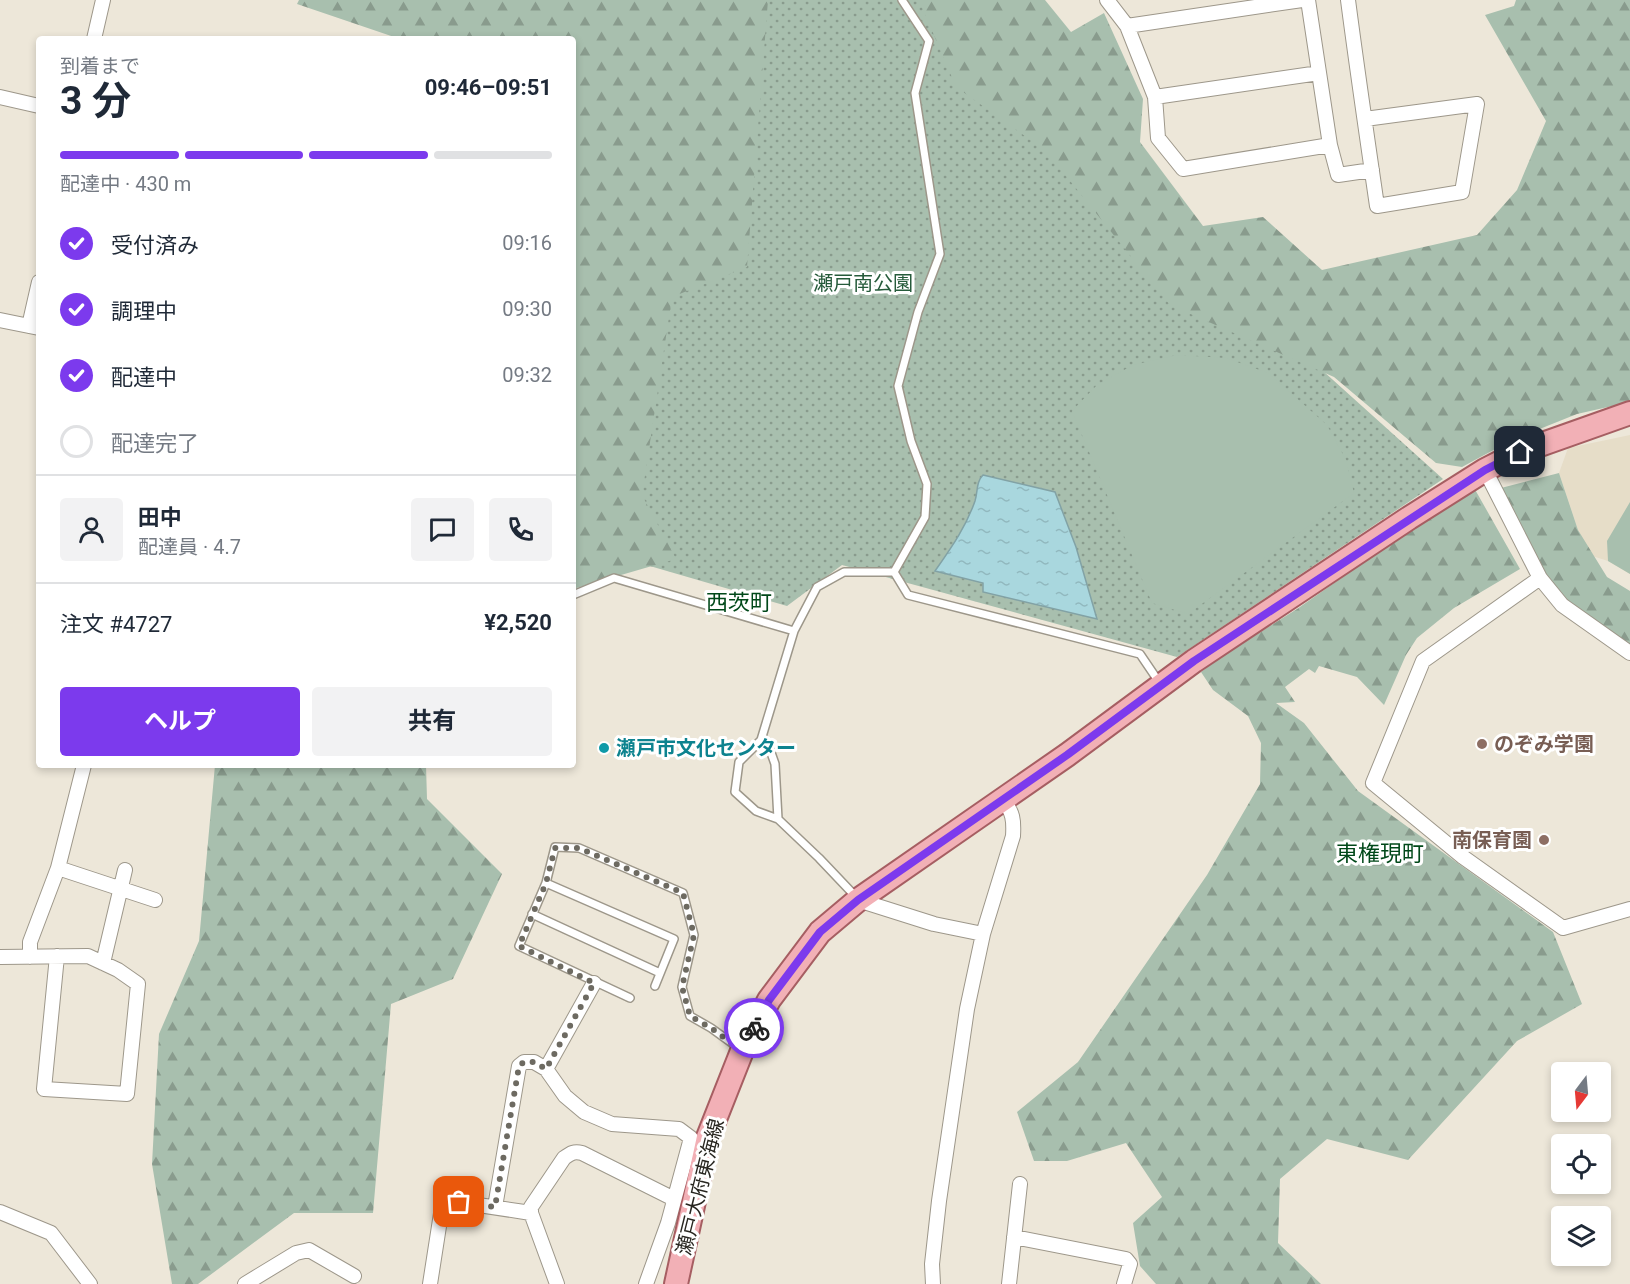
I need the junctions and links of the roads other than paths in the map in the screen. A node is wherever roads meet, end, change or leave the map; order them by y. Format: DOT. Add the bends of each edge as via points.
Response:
graph roads {
  1 [pos="103,0"];
  2 [pos="902,0"];
  3 [pos="1107,0"];
  4 [pos="1302,0"];
  5 [pos="1308,0"];
  6 [pos="1348,0"];
  7 [pos="1127,26"];
  8 [pos="95,36"];
  9 [pos="1319,73"];
  10 [pos="0,97"];
  11 [pos="1155,97"];
  12 [pos="36,105"];
  13 [pos="1365,119"];
  14 [pos="1330,146"];
  15 [pos="1372,170"];
  16 [pos="36,309"];
  17 [pos="0,320"];
  18 [pos="34,327"];
  19 [pos="1630,413"];
  20 [pos="1485,470"];
  21 [pos="894,572"];
  22 [pos="1540,578"];
  23 [pos="576,595"];
  24 [pos="794,631"];
  25 [pos="1630,653"];
  26 [pos="1161,685"];
  27 [pos="760,740"];
  28 [pos="83,768"];
  29 [pos="1003,800"];
  30 [pos="778,819"];
  31 [pos="58,868"];
  32 [pos="124,870"];
  33 [pos="546,883"];
  34 [pos="120,888"];
  35 [pos="155,900"];
  36 [pos="858,900"];
  37 [pos="1630,909"];
  38 [pos="532,914"];
  39 [pos="983,934"];
  40 [pos="57,956"];
  41 [pos="0,957"];
  42 [pos="30,957"];
  43 [pos="102,963"];
  44 [pos="660,973"];
  45 [pos="594,983"];
  46 [pos="655,986"];
  47 [pos="630,998"];
  48 [pos="742,1051"];
  49 [pos="546,1069"];
  50 [pos="1020,1184"];
  51 [pos="674,1199"];
  52 [pos="495,1207"];
  53 [pos="0,1212"];
  54 [pos="531,1213"];
  55 [pos="1014,1238"];
  56 [pos="354,1276"];
  57 [pos="90,1284"];
  58 [pos="245,1284"];
  59 [pos="430,1284"];
  60 [pos="557,1284"];
  61 [pos="646,1284"];
  62 [pos="676,1284"];
  63 [pos="933,1284"];
  64 [pos="1009,1284"];
  65 [pos="1124,1284"];
  1 -- 8 [label="street"];
  2 -- 21 [label="lane" via="929,41 915,93 940,254 918,312 898,386 911,441 927,484 926,517"];
  3 -- 7 [label="street"];
  4 -- 7 [label="street"];
  5 -- 9 [label="street"];
  6 -- 13 [label="street"];
  7 -- 11 [label="street"];
  9 -- 11 [label="street"];
  9 -- 14 [label="street"];
  10 -- 12 [label="street"];
  11 -- 14 [label="street" via="1158,138 1183,169"];
  13 -- 15 [label="street"];
  13 -- 15 [label="street" via="1477,104 1462,192 1377,206"];
  14 -- 15 [label="street" via="1338,175"];
  16 -- 18 [label="street"];
  17 -- 18 [label="street"];
  19 -- 20 [label="main road, 瀬戸大府東海線" via="1520,452"];
  20 -- 22 [label="street"];
  20 -- 26 [label="main road, 瀬戸大府東海線"];
  21 -- 24 [label="lane" via="844,572 817,587"];
  21 -- 26 [label="lane" via="908,595 1140,654"];
  22 -- 25 [label="street" via="1562,605"];
  22 -- 37 [label="street" via="1423,661 1372,783 1463,857 1563,928"];
  23 -- 24 [label="lane" via="614,578"];
  24 -- 27 [label="lane"];
  26 -- 29 [label="main road, 瀬戸大府東海線"];
  27 -- 30 [label="lane" via="769,747 775,764"];
  27 -- 30 [label="lane" via="739,762 735,792 756,811"];
  28 -- 31 [label="street"];
  29 -- 36 [label="main road, 瀬戸大府東海線"];
  29 -- 39 [label="street" via="1011,810 1013,836"];
  30 -- 36 [label="lane"];
  31 -- 34 [label="street"];
  31 -- 42 [label="street" via="30,942"];
  32 -- 34 [label="street"];
  33 -- 38 [label="lane"];
  33 -- 44 [label="lane" via="674,939"];
  33 -- 48 [label="lane" via="555,848 579,848 683,893 694,935 682,987 690,1016"];
  34 -- 35 [label="street"];
  34 -- 43 [label="street"];
  36 -- 39 [label="street" via="934,924"];
  36 -- 48 [label="main road, 瀬戸大府東海線" via="820,932 769,1000"];
  38 -- 44 [label="lane"];
  38 -- 45 [label="lane" via="519,946"];
  39 -- 63 [label="street" via="967,1008 939,1201"];
  40 -- 42 [label="street"];
  40 -- 43 [label="street" via="88,956"];
  40 -- 43 [label="street" via="44,1089 127,1094 138,984"];
  41 -- 42 [label="street"];
  44 -- 46 [label="lane"];
  45 -- 47 [label="lane"];
  45 -- 49 [label="street"];
  48 -- 62 [label="main road, 瀬戸大府東海線" via="708,1137"];
  49 -- 51 [label="street" via="565,1096 584,1112 612,1124 679,1129 691,1138"];
  49 -- 52 [label="street" via="534,1062 519,1066"];
  50 -- 55 [label="street"];
  51 -- 54 [label="street" via="575,1152 564,1158 531,1207"];
  51 -- 61 [label="street"];
  52 -- 54 [label="street"];
  52 -- 59 [label="street" via="459,1202 442,1206"];
  53 -- 57 [label="street" via="51,1233"];
  54 -- 60 [label="street"];
  55 -- 64 [label="street"];
  55 -- 65 [label="street" via="1126,1259 1130,1264"];
  56 -- 58 [label="street" via="309,1250 296,1253"];
}
